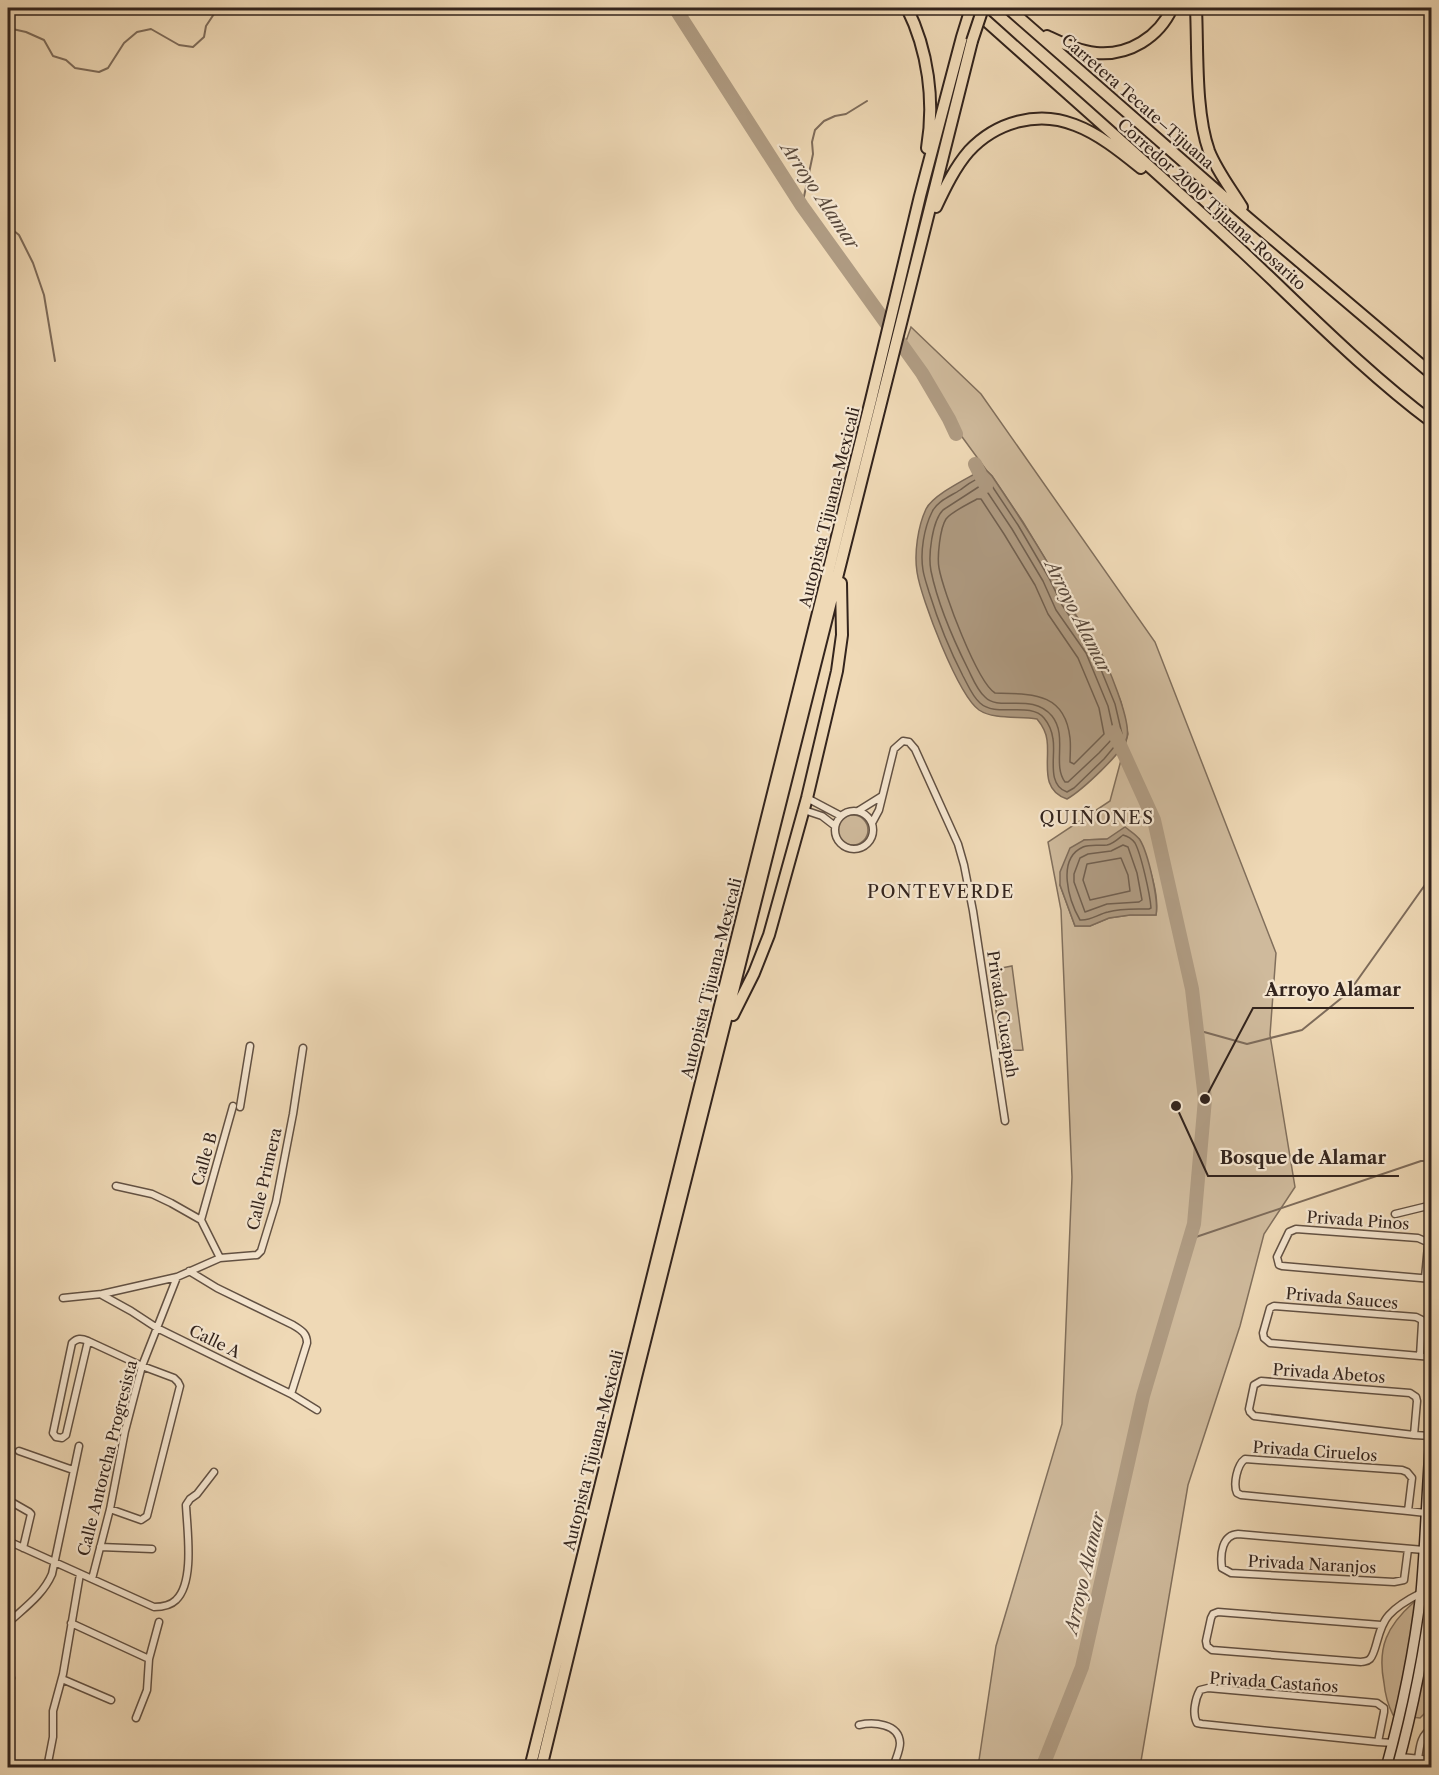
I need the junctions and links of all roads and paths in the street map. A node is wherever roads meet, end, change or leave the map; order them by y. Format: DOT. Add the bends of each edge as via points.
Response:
graph roads {
  1 [pos="907,8"];
  2 [pos="971,8"];
  3 [pos="983,8"];
  4 [pos="1008,8"];
  5 [pos="1172,8"];
  6 [pos="1196,8"];
  7 [pos="1035,31"];
  8 [pos="920,196"];
  9 [pos="1190,204"];
  10 [pos="1248,218"];
  11 [pos="926,226"];
  12 [pos="916,240"];
  13 [pos="1431,374"];
  14 [pos="1431,422"];
  15 [pos="840,570"];
  16 [pos="883,796"];
  17 [pos="807,798"];
  18 [pos="804,810"];
  19 [pos="858,811"];
  20 [pos="840,816"];
  21 [pos="872,824"];
  22 [pos="835,826"];
  23 [pos="725,1028"];
  24 [pos="250,1046"];
  25 [pos="303,1048"];
  26 [pos="1005,1121"];
  27 [pos="116,1186"];
  28 [pos="1431,1205"];
  29 [pos="1395,1214"];
  30 [pos="201,1220"];
  31 [pos="220,1258"];
  32 [pos="189,1271"];
  33 [pos="177,1277"];
  34 [pos="1428,1279"];
  35 [pos="102,1294"];
  36 [pos="63,1298"];
  37 [pos="157,1328"];
  38 [pos="88,1341"];
  39 [pos="1420,1356"];
  40 [pos="1431,1357"];
  41 [pos="142,1366"];
  42 [pos="291,1394"];
  43 [pos="317,1410"];
  44 [pos="1431,1424"];
  45 [pos="1414,1435"];
  46 [pos="1431,1436"];
  47 [pos="79,1446"];
  48 [pos="19,1450"];
  49 [pos="73,1470"];
  50 [pos="213,1472"];
  51 [pos="8,1500"];
  52 [pos="110,1509"];
  53 [pos="1408,1511"];
  54 [pos="1426,1513"];
  55 [pos="8,1540"];
  56 [pos="100,1546"];
  57 [pos="23,1548"];
  58 [pos="152,1549"];
  59 [pos="1408,1549"];
  60 [pos="1424,1550"];
  61 [pos="55,1563"];
  62 [pos="80,1574"];
  63 [pos="92,1579"];
  64 [pos="1431,1589"];
  65 [pos="1420,1593"];
  66 [pos="1431,1594"];
  67 [pos="159,1622"];
  68 [pos="8,1623"];
  69 [pos="71,1623"];
  70 [pos="1381,1625"];
  71 [pos="149,1659"];
  72 [pos="62,1679"];
  73 [pos="111,1700"];
  74 [pos="135,1718"];
  75 [pos="859,1725"];
  76 [pos="1431,1728"];
  77 [pos="1378,1742"];
  78 [pos="1393,1743"];
  79 [pos="1400,1757"];
  80 [pos="1418,1759"];
  81 [pos="1431,1760"];
  82 [pos="47,1767"];
  83 [pos="530,1767"];
  84 [pos="541,1767"];
  85 [pos="793,1767"];
  86 [pos="803,1767"];
  87 [pos="894,1767"];
  88 [pos="1188,1767"];
  89 [pos="1214,1767"];
  90 [pos="1386,1767"];
  91 [pos="1397,1767"];
  1 -- 8 [label="highway" via="923,53 930,107"];
  2 -- 8 [label="highway"];
  2 -- 9 [label="highway, Corredor 2000 Tijuana-Rosarito"];
  3 -- 11 [label="highway, bridge"];
  4 -- 7 [label="highway, Carretera Tecate–Tijuana"];
  5 -- 7 [label="highway" via="1164,24 1151,36 1138,45 1112,53 1080,50"];
  6 -- 10 [label="highway" via="1200,107 1205,135 1216,165"];
  7 -- 10 [label="highway, Carretera Tecate–Tijuana"];
  8 -- 12 [label="highway, Autopista Tijuana-Mexicali"];
  9 -- 11 [label="highway" via="1085,129 1051,118 1030,118 993,132 970,150 948,182"];
  9 -- 14 [label="highway, Corredor 2000 Tijuana-Rosarito" via="1372,374"];
  10 -- 13 [label="highway, Corredor 2000 Tijuana-Rosarito"];
  11 -- 12 [label="highway, Autopista Tijuana-Mexicali"];
  12 -- 15 [label="highway, Autopista Tijuana-Mexicali" via="883,403"];
  12 -- 83 [label="highway, Autopista Tijuana-Mexicali" via="871,400"];
  15 -- 17 [label="highway" via="842,635 837,671"];
  15 -- 23 [label="highway, Autopista Tijuana-Mexicali"];
  16 -- 19 [label="street"];
  16 -- 21 [label="street"];
  16 -- 26 [label="street, Privada Cucapah" via="894,748 903,741 909,742 924,766 964,865"];
  17 -- 18 [label="highway"];
  17 -- 20 [label="street"];
  18 -- 22 [label="street"];
  18 -- 23 [label="highway" via="769,935 744,996"];
  19 -- 20 [label="street"];
  19 -- 21 [label="street"];
  20 -- 22 [label="street"];
  21 -- 22 [label="street" via="870,841 855,850 839,843"];
  23 -- 84 [label="highway, Autopista Tijuana-Mexicali"];
  24 -- 30 [label="street, Calle B"];
  25 -- 31 [label="street, Calle Primera" via="276,1202 261,1251 252,1256"];
  27 -- 30 [label="street" via="152,1194"];
  28 -- 29 [label="street"];
  30 -- 31 [label="street"];
  31 -- 32 [label="street"];
  32 -- 33 [label="street"];
  32 -- 42 [label="street" via="304,1332 307,1343"];
  33 -- 35 [label="street"];
  33 -- 37 [label="street, Calle Antorcha Progresista"];
  34 -- 34 [label="street, Privada Pinos" via="1428,1246 1418,1238 1296,1229 1289,1232 1277,1257 1282,1266"];
  35 -- 36 [label="street"];
  35 -- 37 [label="street, Calle A"];
  37 -- 41 [label="street, Calle Antorcha Progresista"];
  37 -- 42 [label="street, Calle A"];
  38 -- 38 [label="street" via="66,1434 56,1437 53,1432 72,1343 82,1338"];
  38 -- 41 [label="street"];
  39 -- 39 [label="street, Privada Sauces" via="1422,1320 1416,1317 1279,1306 1269,1308 1263,1334 1270,1343"];
  39 -- 40 [label="street, Privada Sauces"];
  41 -- 52 [label="street, Calle Antorcha Progresista"];
  41 -- 52 [label="street" via="174,1378 180,1386 149,1512 141,1520"];
  42 -- 43 [label="street, Calle A"];
  44 -- 46 [label="street"];
  45 -- 45 [label="street, Privada Abetos" via="1417,1401 1410,1393 1261,1382 1254,1385 1249,1409 1254,1416"];
  45 -- 46 [label="street, Privada Abetos"];
  46 -- 54 [label="street"];
  47 -- 49 [label="street"];
  48 -- 49 [label="street"];
  49 -- 61 [label="street"];
  50 -- 63 [label="street" via="186,1505 188,1564 186,1582 177,1600 154,1607"];
  51 -- 57 [label="street" via="31,1514"];
  52 -- 56 [label="street, Calle Antorcha Progresista"];
  53 -- 53 [label="street, Privada Ciruelos" via="1412,1478 1401,1470 1245,1459 1239,1465 1235,1488 1241,1495"];
  53 -- 54 [label="street, Privada Ciruelos"];
  54 -- 60 [label="street"];
  55 -- 57 [label="street"];
  56 -- 58 [label="street"];
  56 -- 63 [label="street, Calle Antorcha Progresista"];
  57 -- 61 [label="street"];
  59 -- 59 [label="street, Privada Naranjos" via="1232,1534 1224,1544 1221,1563 1231,1574 1394,1582 1404,1580"];
  59 -- 60 [label="street, Privada Naranjos"];
  60 -- 65 [label="street"];
  61 -- 62 [label="street"];
  61 -- 68 [label="street" via="40,1593"];
  62 -- 63 [label="street"];
  62 -- 69 [label="street"];
  64 -- 66 [label="street"];
  65 -- 66 [label="street"];
  65 -- 70 [label="street" via="1402,1603"];
  65 -- 78 [label="street" via="1412,1655"];
  66 -- 79 [label="street"];
  67 -- 71 [label="street"];
  69 -- 71 [label="street"];
  69 -- 72 [label="street"];
  70 -- 70 [label="street" via="1371,1658 1361,1662 1212,1650 1206,1641 1210,1618 1218,1612"];
  71 -- 74 [label="street" via="147,1690"];
  72 -- 73 [label="street"];
  72 -- 82 [label="street" via="53,1711"];
  75 -- 87 [label="street" via="881,1724 898,1736 900,1744"];
  76 -- 80 [label="street" via="1421,1739"];
  77 -- 77 [label="street, Privada Castaños" via="1384,1707 1377,1703 1208,1688 1197,1694 1194,1716 1202,1725"];
  77 -- 78 [label="street, Privada Castaños"];
  78 -- 90 [label="street"];
  79 -- 80 [label="street"];
  79 -- 91 [label="street"];
  80 -- 81 [label="street"];
  85 -- 86 [label="street"];
  88 -- 89 [label="street"];
}
